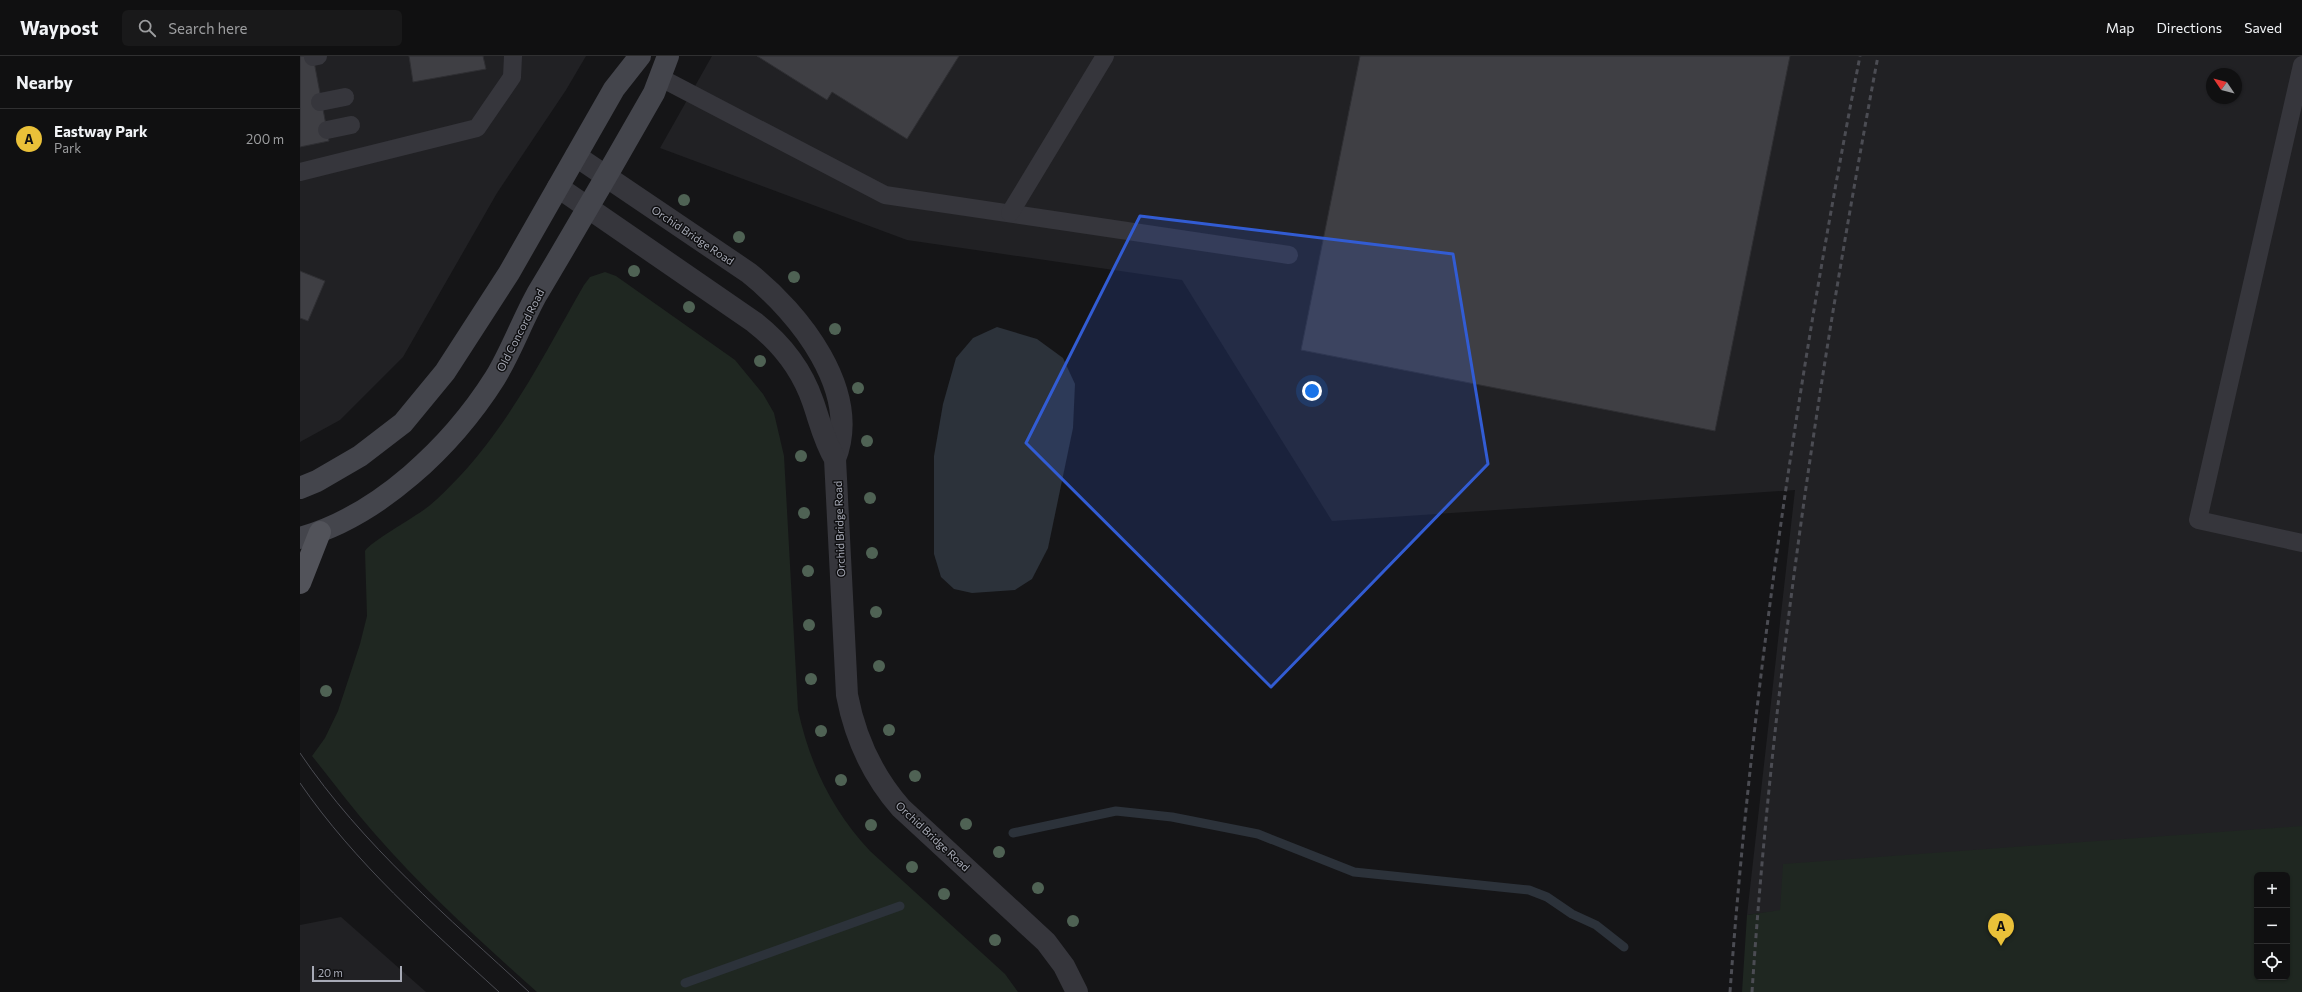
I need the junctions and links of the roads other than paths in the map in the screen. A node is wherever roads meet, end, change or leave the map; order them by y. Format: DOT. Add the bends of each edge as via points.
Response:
graph roads {
  1 [pos="513,56"];
  2 [pos="640,56"];
  3 [pos="668,56"];
  4 [pos="1105,56"];
  5 [pos="2301,74"];
  6 [pos="661,78"];
  7 [pos="345,97"];
  8 [pos="320,102"];
  9 [pos="351,125"];
  10 [pos="327,130"];
  11 [pos="576,156"];
  12 [pos="300,172"];
  13 [pos="606,176"];
  14 [pos="558,188"];
  15 [pos="588,208"];
  16 [pos="1010,213"];
  17 [pos="1289,255"];
  18 [pos="835,459"];
  19 [pos="300,488"];
  20 [pos="310,535"];
  21 [pos="2302,543"];
  22 [pos="300,583"];
  23 [pos="1077,992"];
  1 -- 12 [label="lane" via="512,77 477,128"];
  2 -- 11 [label="street" via="614,89"];
  3 -- 6 [label="street, Old Concord Road"];
  4 -- 16 [label="lane"];
  5 -- 21 [label="lane" via="2198,520"];
  6 -- 13 [label="street, Old Concord Road"];
  6 -- 16 [label="lane" via="885,195"];
  7 -- 8 [label="lane"];
  9 -- 10 [label="lane"];
  11 -- 13 [label="street, Orchid Bridge Road"];
  11 -- 14 [label="street"];
  13 -- 15 [label="street, Old Concord Road"];
  13 -- 18 [label="street, Orchid Bridge Road" via="749,273 773,292 795,316 820,352 837,397 842,422 841,443"];
  14 -- 15 [label="street, Orchid Bridge Road"];
  14 -- 19 [label="street" via="509,273 445,372 403,423 360,456"];
  15 -- 18 [label="street, Orchid Bridge Road" via="739,311 772,337 805,381 824,438"];
  15 -- 20 [label="street, Old Concord Road" via="532,303 495,377 467,418 434,455 398,486"];
  16 -- 17 [label="lane"];
  18 -- 23 [label="street, Orchid Bridge Road" via="847,695 853,723 866,756 901,808 1041,936 1064,966"];
  20 -- 22 [label="main road"];
}
